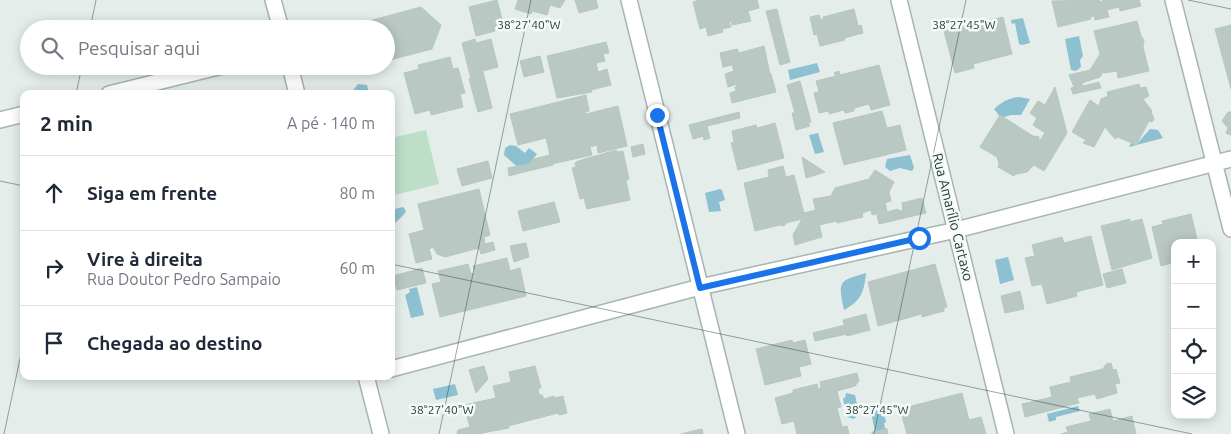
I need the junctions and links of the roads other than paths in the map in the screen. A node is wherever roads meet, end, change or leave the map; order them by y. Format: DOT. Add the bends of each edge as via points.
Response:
graph roads {
  1 [pos="273,0"];
  2 [pos="629,0"];
  3 [pos="899,0"];
  4 [pos="1173,0"];
  5 [pos="279,20"];
  6 [pos="186,75"];
  7 [pos="292,75"];
  8 [pos="125,90"];
  9 [pos="296,90"];
  10 [pos="20,115"];
  11 [pos="0,120"];
  12 [pos="1231,159"];
  13 [pos="1215,163"];
  14 [pos="1231,228"];
  15 [pos="956,230"];
  16 [pos="700,288"];
  17 [pos="395,368"];
  18 [pos="367,380"];
  19 [pos="381,434"];
  20 [pos="736,434"];
  21 [pos="1006,434"];
  1 -- 5 [label="street"];
  2 -- 16 [label="street"];
  3 -- 15 [label="street, Rua Amarílio Cartaxo"];
  4 -- 13 [label="street"];
  6 -- 8 [label="street"];
  7 -- 9 [label="street"];
  10 -- 11 [label="street"];
  12 -- 13 [label="street"];
  13 -- 14 [label="street"];
  13 -- 15 [label="street"];
  15 -- 16 [label="street"];
  15 -- 21 [label="street, Rua Amarílio Cartaxo"];
  16 -- 17 [label="street"];
  16 -- 20 [label="street"];
  18 -- 19 [label="street"];
}
